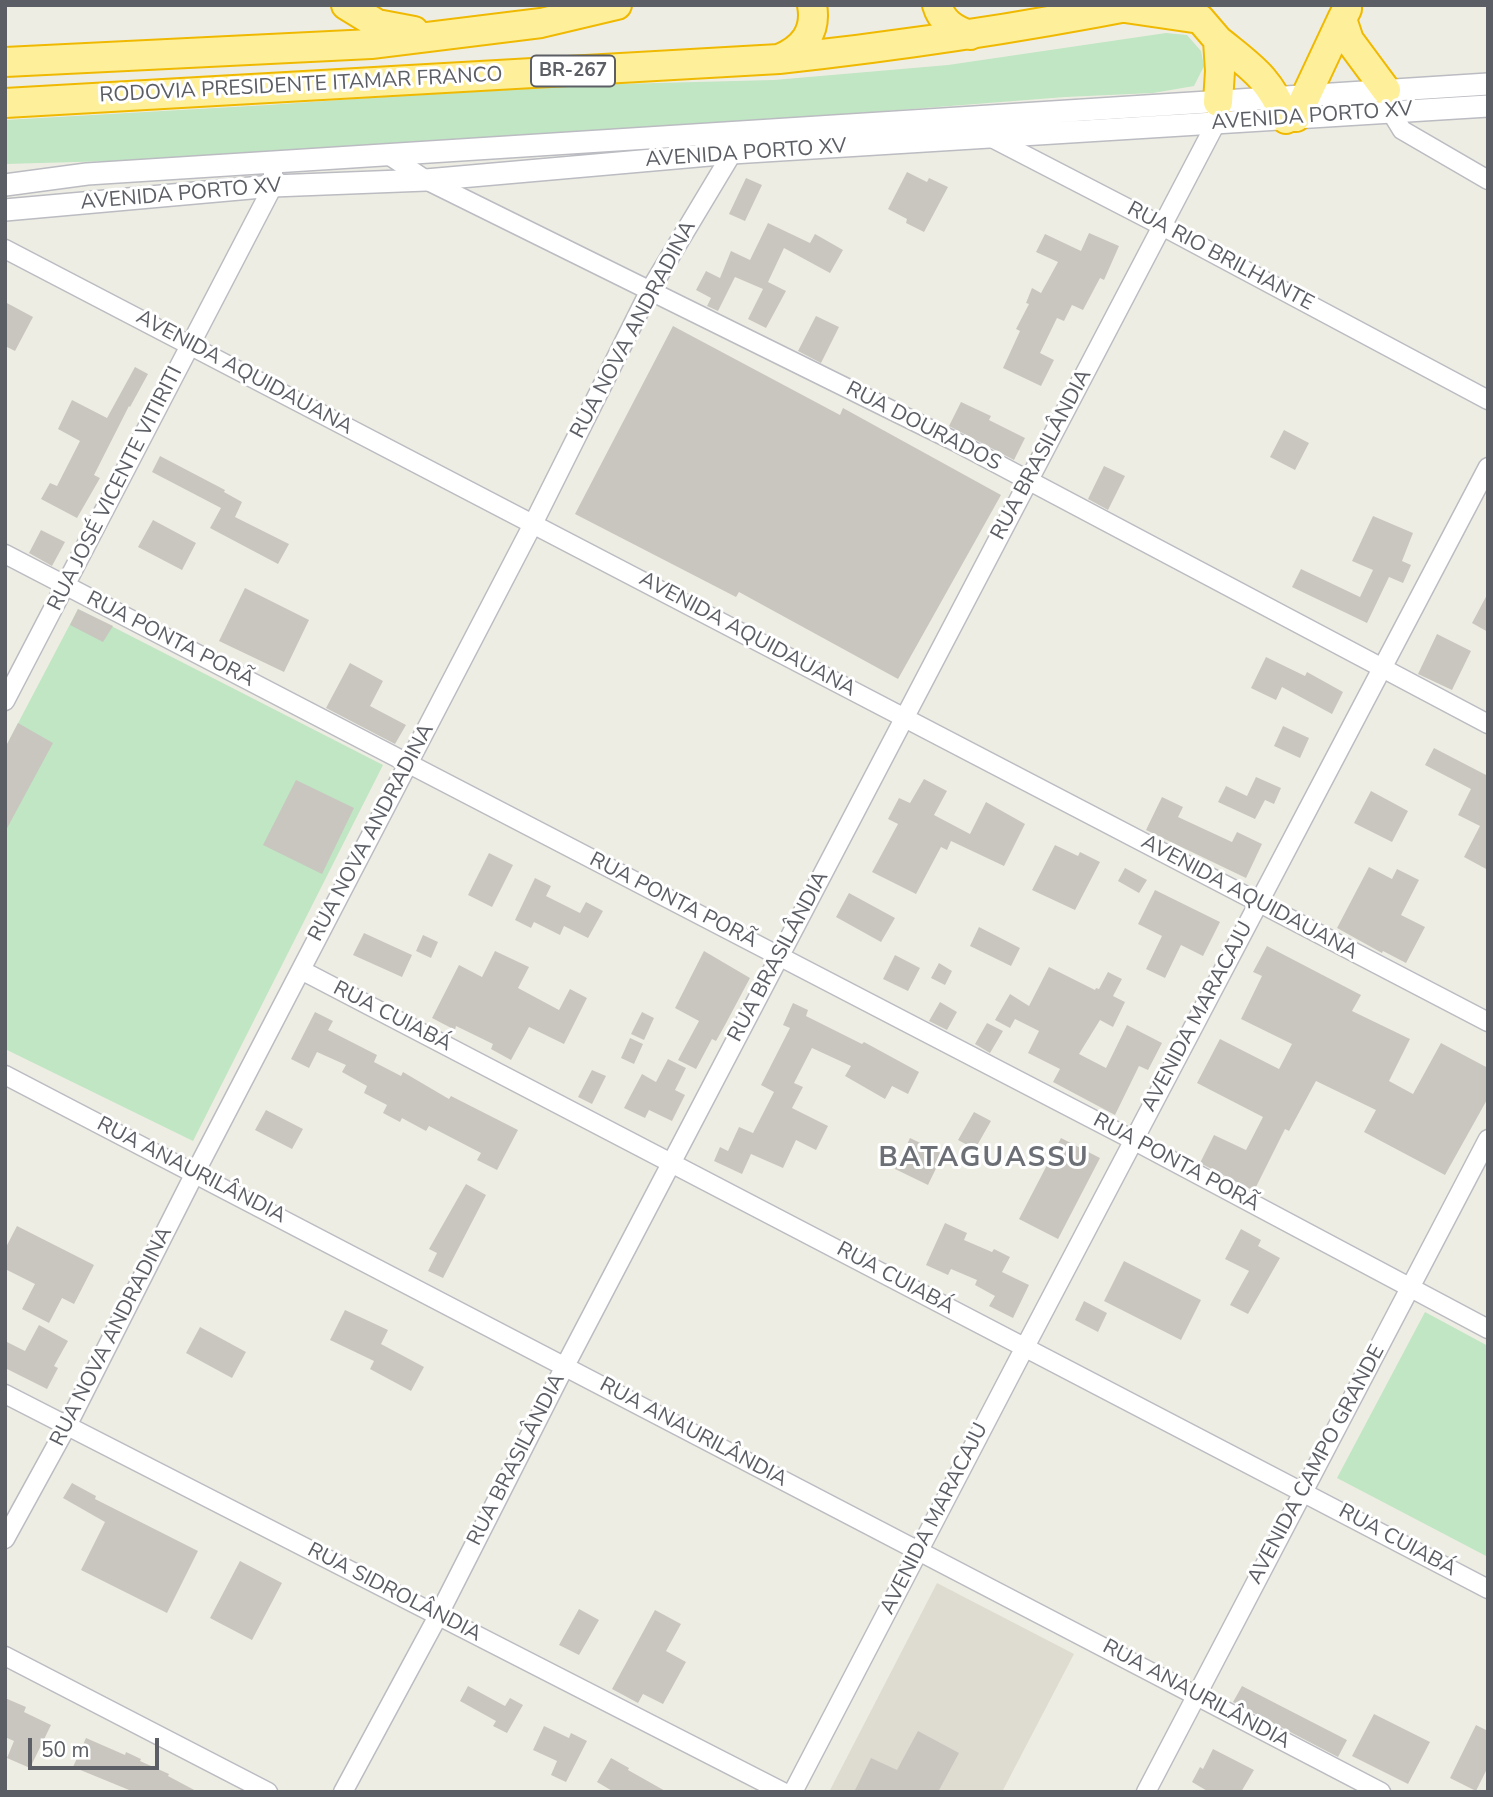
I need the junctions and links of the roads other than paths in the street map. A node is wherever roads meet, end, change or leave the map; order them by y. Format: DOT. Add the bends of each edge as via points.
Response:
graph roads {
  1 [pos="346,5"];
  2 [pos="617,5"];
  3 [pos="812,5"];
  4 [pos="937,5"];
  5 [pos="1131,6"];
  6 [pos="1345,12"];
  7 [pos="437,36"];
  8 [pos="970,36"];
  9 [pos="1218,40"];
  10 [pos="779,59"];
  11 [pos="5,62"];
  12 [pos="1488,84"];
  13 [pos="1388,101"];
  14 [pos="5,103"];
  15 [pos="1488,106"];
  16 [pos="1291,107"];
  17 [pos="1217,113"];
  18 [pos="950,117"];
  19 [pos="745,131"];
  20 [pos="990,137"];
  21 [pos="732,153"];
  22 [pos="390,156"];
  23 [pos="273,162"];
  24 [pos="113,173"];
  25 [pos="426,180"];
  26 [pos="1488,180"];
  27 [pos="5,184"];
  28 [pos="273,186"];
  29 [pos="116,200"];
  30 [pos="5,210"];
  31 [pos="1162,226"];
  32 [pos="5,249"];
  33 [pos="650,290"];
  34 [pos="191,344"];
  35 [pos="1488,400"];
  36 [pos="1488,467"];
  37 [pos="1029,481"];
  38 [pos="533,524"];
  39 [pos="5,555"];
  40 [pos="65,586"];
  41 [pos="1382,667"];
  42 [pos="5,701"];
  43 [pos="905,718"];
  44 [pos="1488,724"];
  45 [pos="408,764"];
  46 [pos="1258,902"];
  47 [pos="780,956"];
  48 [pos="301,970"];
  49 [pos="1488,1022"];
  50 [pos="5,1075"];
  51 [pos="1488,1139"];
  52 [pos="1133,1140"];
  53 [pos="671,1163"];
  54 [pos="195,1173"];
  55 [pos="1410,1287"];
  56 [pos="1488,1329"];
  57 [pos="1024,1347"];
  58 [pos="565,1366"];
  59 [pos="5,1394"];
  60 [pos="67,1426"];
  61 [pos="1303,1492"];
  62 [pos="5,1539"];
  63 [pos="919,1550"];
  64 [pos="1488,1589"];
  65 [pos="438,1616"];
  66 [pos="5,1656"];
  67 [pos="1197,1695"];
  68 [pos="268,1792"];
  69 [pos="343,1792"];
  70 [pos="783,1792"];
  71 [pos="793,1792"];
  72 [pos="1146,1792"];
  73 [pos="1381,1792"];
  1 -- 7 [label="highway" via="377,24"];
  2 -- 7 [label="highway, RODOVIA PRESIDENTE ITAMAR FRANCO / BR-267" via="541,23"];
  3 -- 10 [label="highway" via="811,30 804,43"];
  4 -- 8 [label="highway" via="946,22"];
  5 -- 8 [label="highway, RODOVIA PRESIDENTE ITAMAR FRANCO / BR-267"];
  5 -- 9 [label="highway, RODOVIA PRESIDENTE ITAMAR FRANCO" via="1200,19"];
  6 -- 13 [label="highway" via="1349,40"];
  6 -- 16 [label="highway"];
  7 -- 11 [label="highway, RODOVIA PRESIDENTE ITAMAR FRANCO / BR-267" via="370,44"];
  8 -- 10 [label="highway, RODOVIA PRESIDENTE ITAMAR FRANCO / BR-267"];
  9 -- 16 [label="highway, RODOVIA PRESIDENTE ITAMAR FRANCO"];
  9 -- 17 [label="highway"];
  10 -- 14 [label="highway, RODOVIA PRESIDENTE ITAMAR FRANCO / BR-267"];
  12 -- 13 [label="street, AVENIDA PORTO XV"];
  13 -- 15 [label="street, AVENIDA PORTO XV"];
  13 -- 16 [label="street, AVENIDA PORTO XV"];
  13 -- 26 [label="street" via="1402,130"];
  16 -- 17 [label="street, AVENIDA PORTO XV"];
  17 -- 18 [label="street, AVENIDA PORTO XV"];
  17 -- 20 [label="street, AVENIDA PORTO XV"];
  17 -- 31 [label="street, RUA BRASILÂNDIA"];
  18 -- 19 [label="street, AVENIDA PORTO XV"];
  18 -- 20 [label="street, RUA RIO BRILHANTE"];
  19 -- 21 [label="street, RUA NOVA ANDRADINA"];
  19 -- 22 [label="street, AVENIDA PORTO XV"];
  20 -- 21 [label="street, AVENIDA PORTO XV"];
  20 -- 31 [label="street, RUA RIO BRILHANTE"];
  21 -- 25 [label="street, AVENIDA PORTO XV"];
  21 -- 33 [label="street, RUA NOVA ANDRADINA"];
  22 -- 23 [label="street, AVENIDA PORTO XV"];
  22 -- 25 [label="street, RUA DOURADOS"];
  23 -- 24 [label="street, AVENIDA PORTO XV"];
  23 -- 28 [label="street, RUA JOSÉ VICENTE VITIRITI"];
  24 -- 27 [label="street, AVENIDA PORTO XV"];
  24 -- 29 [label="street"];
  25 -- 28 [label="street, AVENIDA PORTO XV"];
  25 -- 33 [label="street, RUA DOURADOS"];
  28 -- 29 [label="street, AVENIDA PORTO XV"];
  28 -- 34 [label="street, RUA JOSÉ VICENTE VITIRITI"];
  29 -- 30 [label="street, AVENIDA PORTO XV"];
  31 -- 35 [label="street, RUA RIO BRILHANTE"];
  31 -- 37 [label="street, RUA BRASILÂNDIA"];
  32 -- 34 [label="street, AVENIDA AQUIDAUANA"];
  33 -- 37 [label="street, RUA DOURADOS"];
  33 -- 38 [label="street, RUA NOVA ANDRADINA"];
  34 -- 38 [label="street, AVENIDA AQUIDAUANA"];
  34 -- 40 [label="street, RUA JOSÉ VICENTE VITIRITI"];
  36 -- 41 [label="street, AVENIDA MARACAJU"];
  37 -- 41 [label="street, RUA DOURADOS"];
  37 -- 43 [label="street, RUA BRASILÂNDIA"];
  38 -- 43 [label="street, AVENIDA AQUIDAUANA"];
  38 -- 45 [label="street, RUA NOVA ANDRADINA"];
  39 -- 40 [label="street, RUA PONTA PORÃ"];
  40 -- 42 [label="street, RUA JOSÉ VICENTE VITIRITI"];
  40 -- 45 [label="street, RUA PONTA PORÃ"];
  41 -- 44 [label="street, RUA DOURADOS"];
  41 -- 46 [label="street, AVENIDA MARACAJU"];
  43 -- 46 [label="street, AVENIDA AQUIDAUANA"];
  43 -- 47 [label="street, RUA BRASILÂNDIA"];
  45 -- 47 [label="street, RUA PONTA PORÃ"];
  45 -- 48 [label="street, RUA NOVA ANDRADINA"];
  46 -- 49 [label="street, AVENIDA AQUIDAUANA"];
  46 -- 52 [label="street, AVENIDA MARACAJU"];
  47 -- 52 [label="street, RUA PONTA PORÃ"];
  47 -- 53 [label="street, RUA BRASILÂNDIA"];
  48 -- 53 [label="street, RUA CUIABÁ"];
  48 -- 54 [label="street, RUA NOVA ANDRADINA"];
  50 -- 54 [label="street, RUA ANAURILÂNDIA"];
  51 -- 55 [label="street, AVENIDA CAMPO GRANDE"];
  52 -- 55 [label="street, RUA PONTA PORÃ"];
  52 -- 57 [label="street, AVENIDA MARACAJU"];
  53 -- 57 [label="street, RUA CUIABÁ"];
  53 -- 58 [label="street, RUA BRASILÂNDIA"];
  54 -- 58 [label="street, RUA ANAURILÂNDIA"];
  54 -- 60 [label="street, RUA NOVA ANDRADINA"];
  55 -- 56 [label="street, RUA PONTA PORÃ"];
  55 -- 61 [label="street, AVENIDA CAMPO GRANDE"];
  57 -- 61 [label="street, RUA CUIABÁ"];
  57 -- 63 [label="street, AVENIDA MARACAJU"];
  58 -- 63 [label="street, RUA ANAURILÂNDIA"];
  58 -- 65 [label="street, RUA BRASILÂNDIA"];
  59 -- 60 [label="street, RUA SIDROLÂNDIA"];
  60 -- 62 [label="street, RUA NOVA ANDRADINA"];
  60 -- 65 [label="street, RUA SIDROLÂNDIA"];
  61 -- 64 [label="street, RUA CUIABÁ"];
  61 -- 67 [label="street, AVENIDA CAMPO GRANDE"];
  63 -- 67 [label="street, RUA ANAURILÂNDIA"];
  63 -- 71 [label="street, AVENIDA MARACAJU"];
  65 -- 69 [label="street, RUA BRASILÂNDIA"];
  65 -- 70 [label="street, RUA SIDROLÂNDIA"];
  66 -- 68 [label="street"];
  67 -- 72 [label="street, AVENIDA CAMPO GRANDE"];
  67 -- 73 [label="street, RUA ANAURILÂNDIA"];
}
